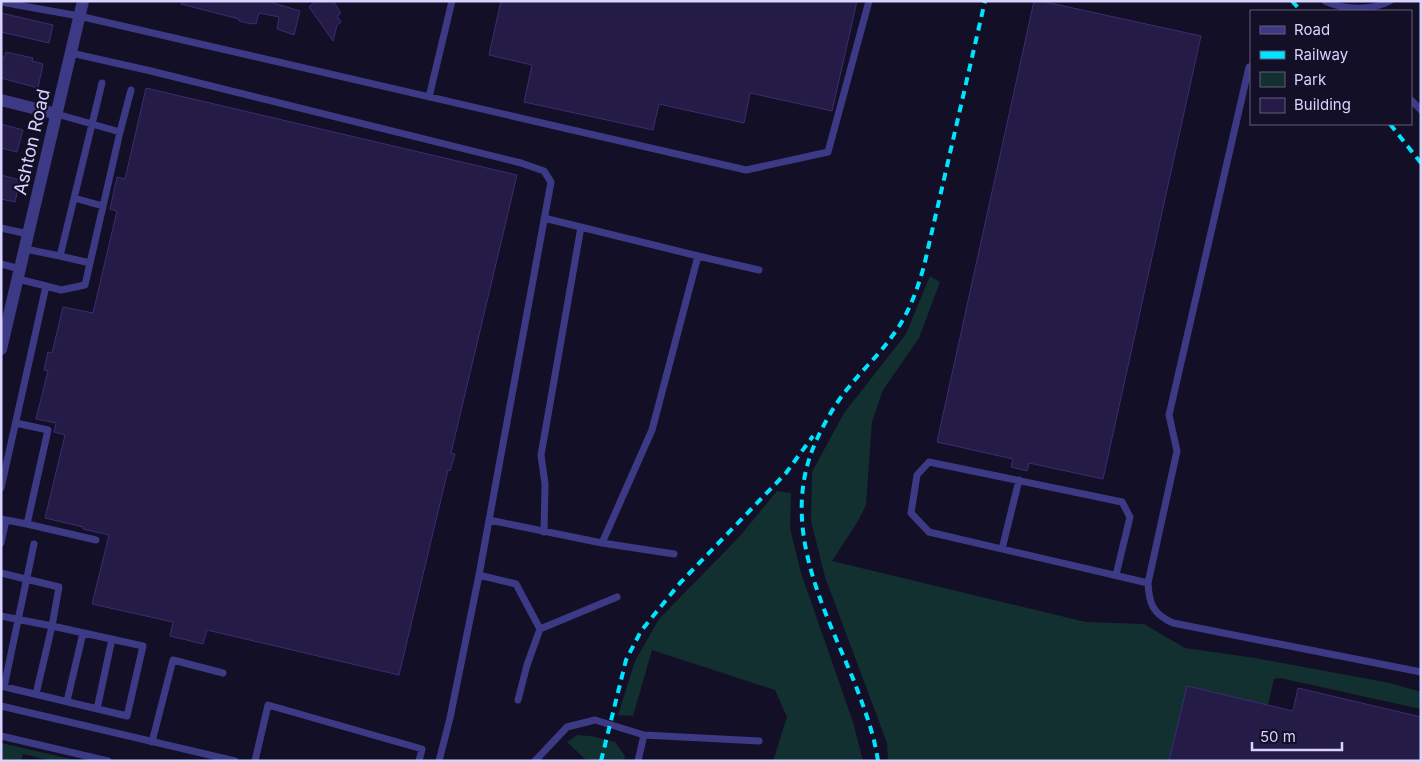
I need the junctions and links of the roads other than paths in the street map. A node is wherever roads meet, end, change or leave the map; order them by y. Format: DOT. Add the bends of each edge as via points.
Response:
graph roads {
  1 [pos="83,1"];
  2 [pos="452,1"];
  3 [pos="869,1"];
  4 [pos="1325,1"];
  5 [pos="1390,1"];
  6 [pos="1,2"];
  7 [pos="1382,4"];
  8 [pos="1343,9"];
  9 [pos="1386,10"];
  10 [pos="79,16"];
  11 [pos="71,53"];
  12 [pos="1249,67"];
  13 [pos="102,83"];
  14 [pos="131,90"];
  15 [pos="429,97"];
  16 [pos="1,100"];
  17 [pos="1412,101"];
  18 [pos="1421,110"];
  19 [pos="56,114"];
  20 [pos="91,124"];
  21 [pos="120,132"];
  22 [pos="74,198"];
  23 [pos="104,206"];
  24 [pos="544,218"];
  25 [pos="581,227"];
  26 [pos="1,228"];
  27 [pos="28,234"];
  28 [pos="25,249"];
  29 [pos="60,256"];
  30 [pos="698,256"];
  31 [pos="90,263"];
  32 [pos="1,264"];
  33 [pos="759,270"];
  34 [pos="19,274"];
  35 [pos="46,286"];
  36 [pos="1,349"];
  37 [pos="16,423"];
  38 [pos="1019,480"];
  39 [pos="1,488"];
  40 [pos="4,520"];
  41 [pos="489,520"];
  42 [pos="27,524"];
  43 [pos="544,532"];
  44 [pos="96,540"];
  45 [pos="1,543"];
  46 [pos="602,543"];
  47 [pos="34,544"];
  48 [pos="1002,549"];
  49 [pos="674,554"];
  50 [pos="1,573"];
  51 [pos="479,575"];
  52 [pos="1116,575"];
  53 [pos="27,579"];
  54 [pos="1148,583"];
  55 [pos="617,597"];
  56 [pos="1,616"];
  57 [pos="19,619"];
  58 [pos="52,626"];
  59 [pos="540,629"];
  60 [pos="83,633"];
  61 [pos="112,639"];
  62 [pos="1421,672"];
  63 [pos="223,673"];
  64 [pos="3,686"];
  65 [pos="36,694"];
  66 [pos="518,700"];
  67 [pos="67,701"];
  68 [pos="1,706"];
  69 [pos="98,709"];
  70 [pos="644,735"];
  71 [pos="1,736"];
  72 [pos="759,740"];
  73 [pos="152,742"];
  74 [pos="86,758"];
  75 [pos="108,761"];
  76 [pos="235,761"];
  77 [pos="255,761"];
  78 [pos="418,761"];
  79 [pos="439,761"];
  80 [pos="534,761"];
  81 [pos="638,761"];
  1 -- 10 [label="street, Ashton Road"];
  2 -- 15 [label="lane"];
  3 -- 15 [label="lane" via="828,152 746,170"];
  4 -- 8 [label="lane"];
  5 -- 7 [label="lane"];
  6 -- 10 [label="lane"];
  7 -- 8 [label="lane"];
  7 -- 9 [label="lane"];
  10 -- 11 [label="street, Ashton Road"];
  10 -- 15 [label="lane"];
  11 -- 19 [label="street, Ashton Road"];
  11 -- 24 [label="lane" via="522,163 544,171 551,182"];
  12 -- 54 [label="lane" via="1170,415 1178,451"];
  13 -- 20 [label="lane"];
  14 -- 21 [label="lane"];
  16 -- 19 [label="street"];
  17 -- 18 [label="lane"];
  19 -- 20 [label="lane"];
  19 -- 27 [label="street, Ashton Road"];
  20 -- 21 [label="lane"];
  20 -- 22 [label="lane"];
  21 -- 23 [label="lane"];
  22 -- 23 [label="lane"];
  22 -- 29 [label="lane"];
  23 -- 31 [label="lane"];
  24 -- 25 [label="lane"];
  24 -- 41 [label="lane"];
  25 -- 30 [label="lane"];
  25 -- 43 [label="lane" via="542,455"];
  26 -- 27 [label="lane"];
  27 -- 28 [label="street, Ashton Road"];
  28 -- 29 [label="lane"];
  28 -- 34 [label="street, Ashton Road"];
  29 -- 31 [label="lane"];
  30 -- 33 [label="lane"];
  30 -- 46 [label="lane" via="652,430"];
  31 -- 35 [label="lane" via="85,286 61,290"];
  32 -- 34 [label="lane"];
  34 -- 35 [label="lane"];
  34 -- 36 [label="street, Ashton Road"];
  35 -- 37 [label="lane"];
  37 -- 39 [label="lane"];
  37 -- 42 [label="lane" via="48,430"];
  38 -- 48 [label="lane"];
  38 -- 48 [label="lane" via="929,462 917,475 911,514 929,532"];
  38 -- 52 [label="lane" via="1122,502 1130,517"];
  40 -- 42 [label="lane"];
  40 -- 45 [label="lane"];
  41 -- 43 [label="lane"];
  41 -- 51 [label="lane"];
  42 -- 44 [label="lane"];
  43 -- 46 [label="lane"];
  46 -- 49 [label="lane"];
  47 -- 53 [label="lane"];
  48 -- 52 [label="lane"];
  50 -- 53 [label="lane"];
  51 -- 59 [label="lane" via="516,584"];
  51 -- 79 [label="lane"];
  52 -- 54 [label="lane"];
  53 -- 57 [label="lane"];
  53 -- 58 [label="lane" via="59,587"];
  54 -- 62 [label="lane" via="1148,594 1155,612 1172,623"];
  55 -- 59 [label="lane"];
  56 -- 57 [label="lane"];
  57 -- 58 [label="lane"];
  57 -- 64 [label="lane"];
  58 -- 60 [label="lane"];
  58 -- 65 [label="lane"];
  59 -- 66 [label="lane"];
  60 -- 61 [label="lane"];
  60 -- 67 [label="lane"];
  61 -- 69 [label="lane"];
  61 -- 69 [label="lane" via="143,646 128,716"];
  63 -- 73 [label="lane" via="173,660"];
  64 -- 65 [label="lane"];
  65 -- 67 [label="lane"];
  67 -- 69 [label="lane"];
  68 -- 73 [label="lane"];
  70 -- 72 [label="lane"];
  70 -- 80 [label="lane" via="595,720 566,727"];
  70 -- 81 [label="lane"];
  71 -- 74 [label="lane"];
  73 -- 76 [label="lane"];
  74 -- 75 [label="lane"];
  77 -- 78 [label="lane" via="268,705 422,748"];
}
